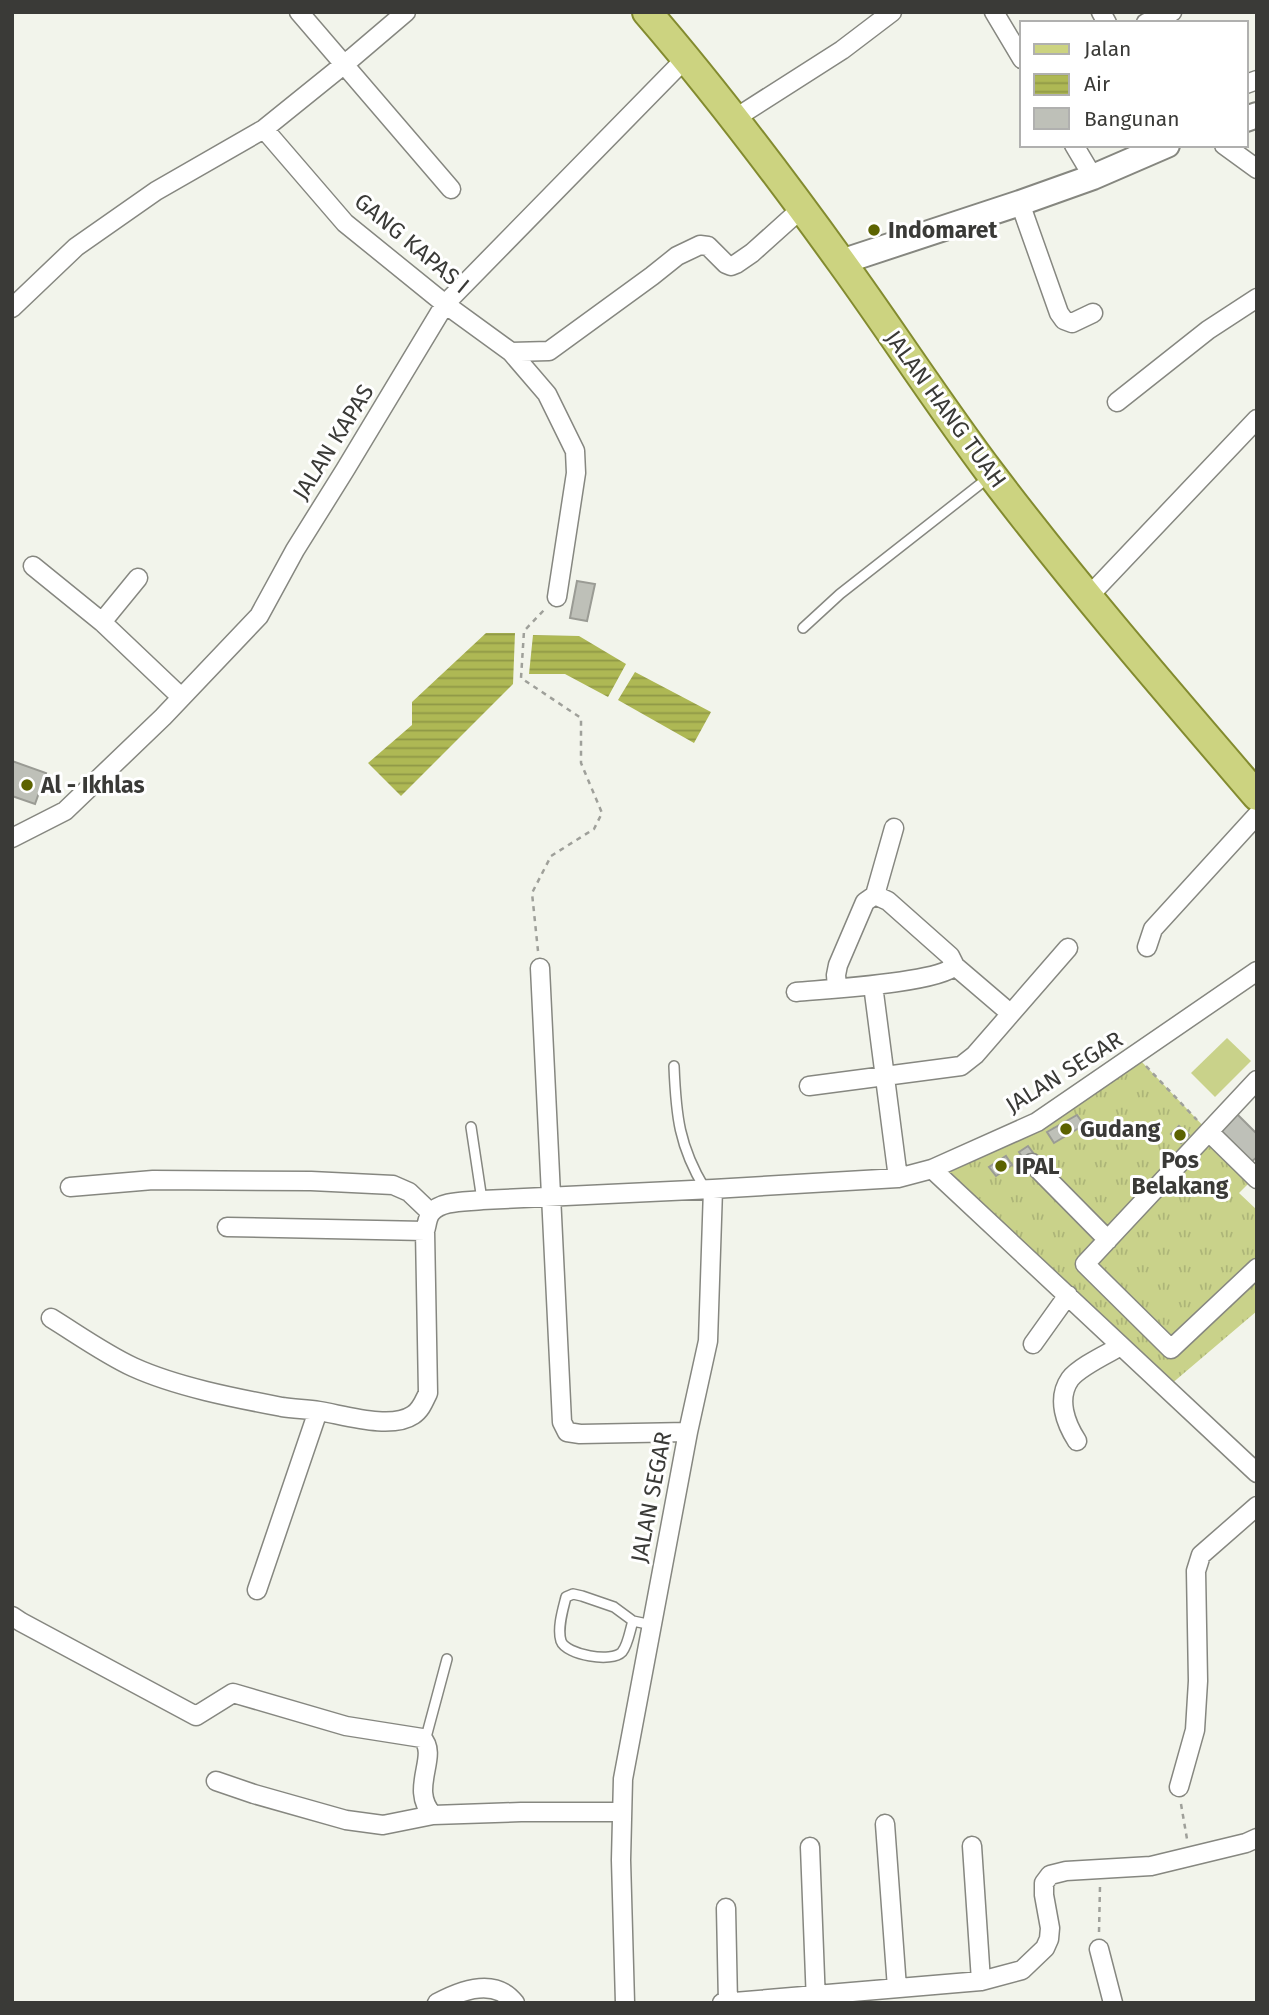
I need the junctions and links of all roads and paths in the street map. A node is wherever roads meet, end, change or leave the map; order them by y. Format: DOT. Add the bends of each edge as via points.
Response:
graph roads {
  1 [pos="299,12"];
  2 [pos="406,12"];
  3 [pos="647,12"];
  4 [pos="892,12"];
  5 [pos="994,12"];
  6 [pos="1172,12"];
  7 [pos="1151,21"];
  8 [pos="1020,56"];
  9 [pos="686,58"];
  10 [pos="344,65"];
  11 [pos="734,119"];
  12 [pos="264,129"];
  13 [pos="1075,147"];
  14 [pos="1162,147"];
  15 [pos="1227,147"];
  16 [pos="1257,169"];
  17 [pos="1093,177"];
  18 [pos="451,189"];
  19 [pos="1020,203"];
  20 [pos="801,209"];
  21 [pos="841,262"];
  22 [pos="1257,298"];
  23 [pos="445,304"];
  24 [pos="12,308"];
  25 [pos="1093,313"];
  26 [pos="511,352"];
  27 [pos="1117,402"];
  28 [pos="1257,419"];
  29 [pos="992,475"];
  30 [pos="33,566"];
  31 [pos="138,578"];
  32 [pos="556,597"];
  33 [pos="1088,597"];
  34 [pos="102,622"];
  35 [pos="803,628"];
  36 [pos="181,697"];
  37 [pos="1255,796"];
  38 [pos="894,828"];
  39 [pos="12,838"];
  40 [pos="875,895"];
  41 [pos="1147,947"];
  42 [pos="1068,948"];
  43 [pos="955,966"];
  44 [pos="540,968"];
  45 [pos="1257,971"];
  46 [pos="873,985"];
  47 [pos="837,988"];
  48 [pos="796,992"];
  49 [pos="1010,1013"];
  50 [pos="1140,1060"];
  51 [pos="674,1066"];
  52 [pos="884,1076"];
  53 [pos="1257,1080"];
  54 [pos="809,1086"];
  55 [pos="471,1127"];
  56 [pos="1209,1132"];
  57 [pos="1032,1163"];
  58 [pos="932,1169"];
  59 [pos="898,1178"];
  60 [pos="1257,1178"];
  61 [pos="70,1187"];
  62 [pos="709,1189"];
  63 [pos="551,1196"];
  64 [pos="482,1200"];
  65 [pos="431,1213"];
  66 [pos="226,1227"];
  67 [pos="425,1231"];
  68 [pos="1108,1240"];
  69 [pos="1257,1268"];
  70 [pos="1068,1295"];
  71 [pos="51,1318"];
  72 [pos="1033,1344"];
  73 [pos="1121,1346"];
  74 [pos="318,1411"];
  75 [pos="688,1432"];
  76 [pos="1077,1441"];
  77 [pos="1257,1473"];
  78 [pos="1257,1506"];
  79 [pos="257,1590"];
  80 [pos="634,1621"];
  81 [pos="15,1623"];
  82 [pos="652,1625"];
  83 [pos="447,1659"];
  84 [pos="425,1741"];
  85 [pos="216,1781"];
  86 [pos="1179,1787"];
  87 [pos="622,1812"];
  88 [pos="433,1815"];
  89 [pos="885,1824"];
  90 [pos="1257,1838"];
  91 [pos="972,1846"];
  92 [pos="810,1847"];
  93 [pos="1189,1856"];
  94 [pos="1101,1869"];
  95 [pos="726,1908"];
  96 [pos="1099,1949"];
  97 [pos="981,1981"];
  98 [pos="897,1987"];
  99 [pos="816,1999"];
  100 [pos="437,2003"];
  101 [pos="515,2003"];
  102 [pos="625,2003"];
  103 [pos="726,2003"];
  104 [pos="1113,2003"];
  1 -- 10 [label="street"];
  2 -- 10 [label="street"];
  3 -- 9 [label="main road, JALAN HANG TUAH"];
  4 -- 11 [label="street"];
  5 -- 8 [label="street"];
  6 -- 7 [label="street"];
  9 -- 11 [label="main road, JALAN HANG TUAH"];
  9 -- 23 [label="street, JALAN KAPAS"];
  10 -- 12 [label="street"];
  10 -- 18 [label="street"];
  11 -- 20 [label="main road, JALAN HANG TUAH"];
  12 -- 23 [label="street, GANG KAPAS I" via="345,223"];
  12 -- 24 [label="street" via="156,191 76,247"];
  13 -- 17 [label="street"];
  14 -- 17 [label="street"];
  15 -- 16 [label="street"];
  17 -- 19 [label="street"];
  19 -- 21 [label="street"];
  19 -- 25 [label="street" via="1059,313 1072,323"];
  20 -- 21 [label="main road, JALAN HANG TUAH"];
  20 -- 26 [label="street" via="736,264 726,264 700,244 548,351"];
  21 -- 29 [label="main road, JALAN HANG TUAH"];
  22 -- 27 [label="street" via="1208,330"];
  23 -- 26 [label="street, GANG KAPAS I"];
  23 -- 36 [label="street, JALAN KAPAS" via="259,616"];
  26 -- 32 [label="street, GANG KAPAS I" via="547,394 575,451 576,472"];
  28 -- 33 [label="street"];
  29 -- 33 [label="main road, JALAN HANG TUAH"];
  29 -- 35 [label="lane"];
  30 -- 34 [label="street"];
  31 -- 34 [label="street"];
  32 -- 44 [label="path" via="524,631 521,678 580,718 581,763 602,813 594,829 551,856 533,893"];
  33 -- 37 [label="main road, JALAN HANG TUAH"];
  34 -- 36 [label="street"];
  36 -- 39 [label="street, JALAN KAPAS" via="65,811"];
  37 -- 41 [label="street" via="1153,929"];
  38 -- 40 [label="street"];
  40 -- 43 [label="street" via="888,901 950,956"];
  40 -- 47 [label="street" via="865,902 838,965"];
  42 -- 49 [label="street"];
  43 -- 46 [label="street" via="944,973"];
  43 -- 49 [label="street"];
  44 -- 63 [label="street"];
  45 -- 58 [label="street, JALAN SEGAR" via="1037,1122"];
  46 -- 47 [label="street"];
  46 -- 52 [label="street"];
  47 -- 48 [label="street"];
  49 -- 52 [label="street" via="961,1066"];
  50 -- 56 [label="path"];
  51 -- 62 [label="lane" via="682,1139 691,1166"];
  52 -- 54 [label="street"];
  52 -- 59 [label="street"];
  53 -- 56 [label="street"];
  55 -- 64 [label="lane"];
  56 -- 60 [label="street"];
  56 -- 68 [label="street"];
  57 -- 68 [label="street"];
  58 -- 59 [label="street, JALAN SEGAR"];
  58 -- 70 [label="street"];
  59 -- 62 [label="street, JALAN SEGAR"];
  61 -- 65 [label="street" via="153,1180 393,1185 410,1192"];
  62 -- 63 [label="street"];
  62 -- 75 [label="street, JALAN SEGAR" via="708,1340"];
  63 -- 64 [label="street"];
  63 -- 75 [label="street" via="562,1422 567,1432"];
  64 -- 65 [label="street" via="445,1204"];
  65 -- 67 [label="street"];
  66 -- 67 [label="street"];
  67 -- 74 [label="street" via="428,1393 422,1406 413,1416 369,1422"];
  68 -- 69 [label="street" via="1085,1264 1171,1349"];
  70 -- 72 [label="street"];
  70 -- 73 [label="street"];
  71 -- 74 [label="street" via="133,1367 229,1396"];
  73 -- 76 [label="street" via="1070,1379 1064,1417"];
  73 -- 77 [label="street"];
  74 -- 79 [label="street"];
  75 -- 82 [label="street, JALAN SEGAR"];
  78 -- 86 [label="street" via="1201,1555 1196,1571 1195,1730"];
  80 -- 80 [label="lane" via="614,1607 568,1595 561,1614 562,1644 599,1658 619,1655"];
  80 -- 82 [label="lane"];
  81 -- 84 [label="street" via="196,1716 233,1693 346,1726"];
  82 -- 87 [label="street, JALAN SEGAR" via="623,1779"];
  83 -- 84 [label="lane"];
  84 -- 88 [label="street" via="422,1797"];
  85 -- 88 [label="street" via="371,1824"];
  86 -- 93 [label="path"];
  87 -- 88 [label="street"];
  87 -- 102 [label="street, JALAN SEGAR"];
  89 -- 98 [label="street"];
  90 -- 93 [label="street"];
  91 -- 97 [label="street"];
  92 -- 99 [label="street"];
  93 -- 94 [label="street" via="1151,1866"];
  94 -- 96 [label="path"];
  94 -- 97 [label="street" via="1051,1875 1044,1883 1049,1928 1045,1948 1022,1970"];
  95 -- 103 [label="street"];
  96 -- 104 [label="street"];
  97 -- 98 [label="street"];
  98 -- 99 [label="street"];
  99 -- 103 [label="street"];
  100 -- 101 [label="street" via="483,1986 509,1995"];
}
